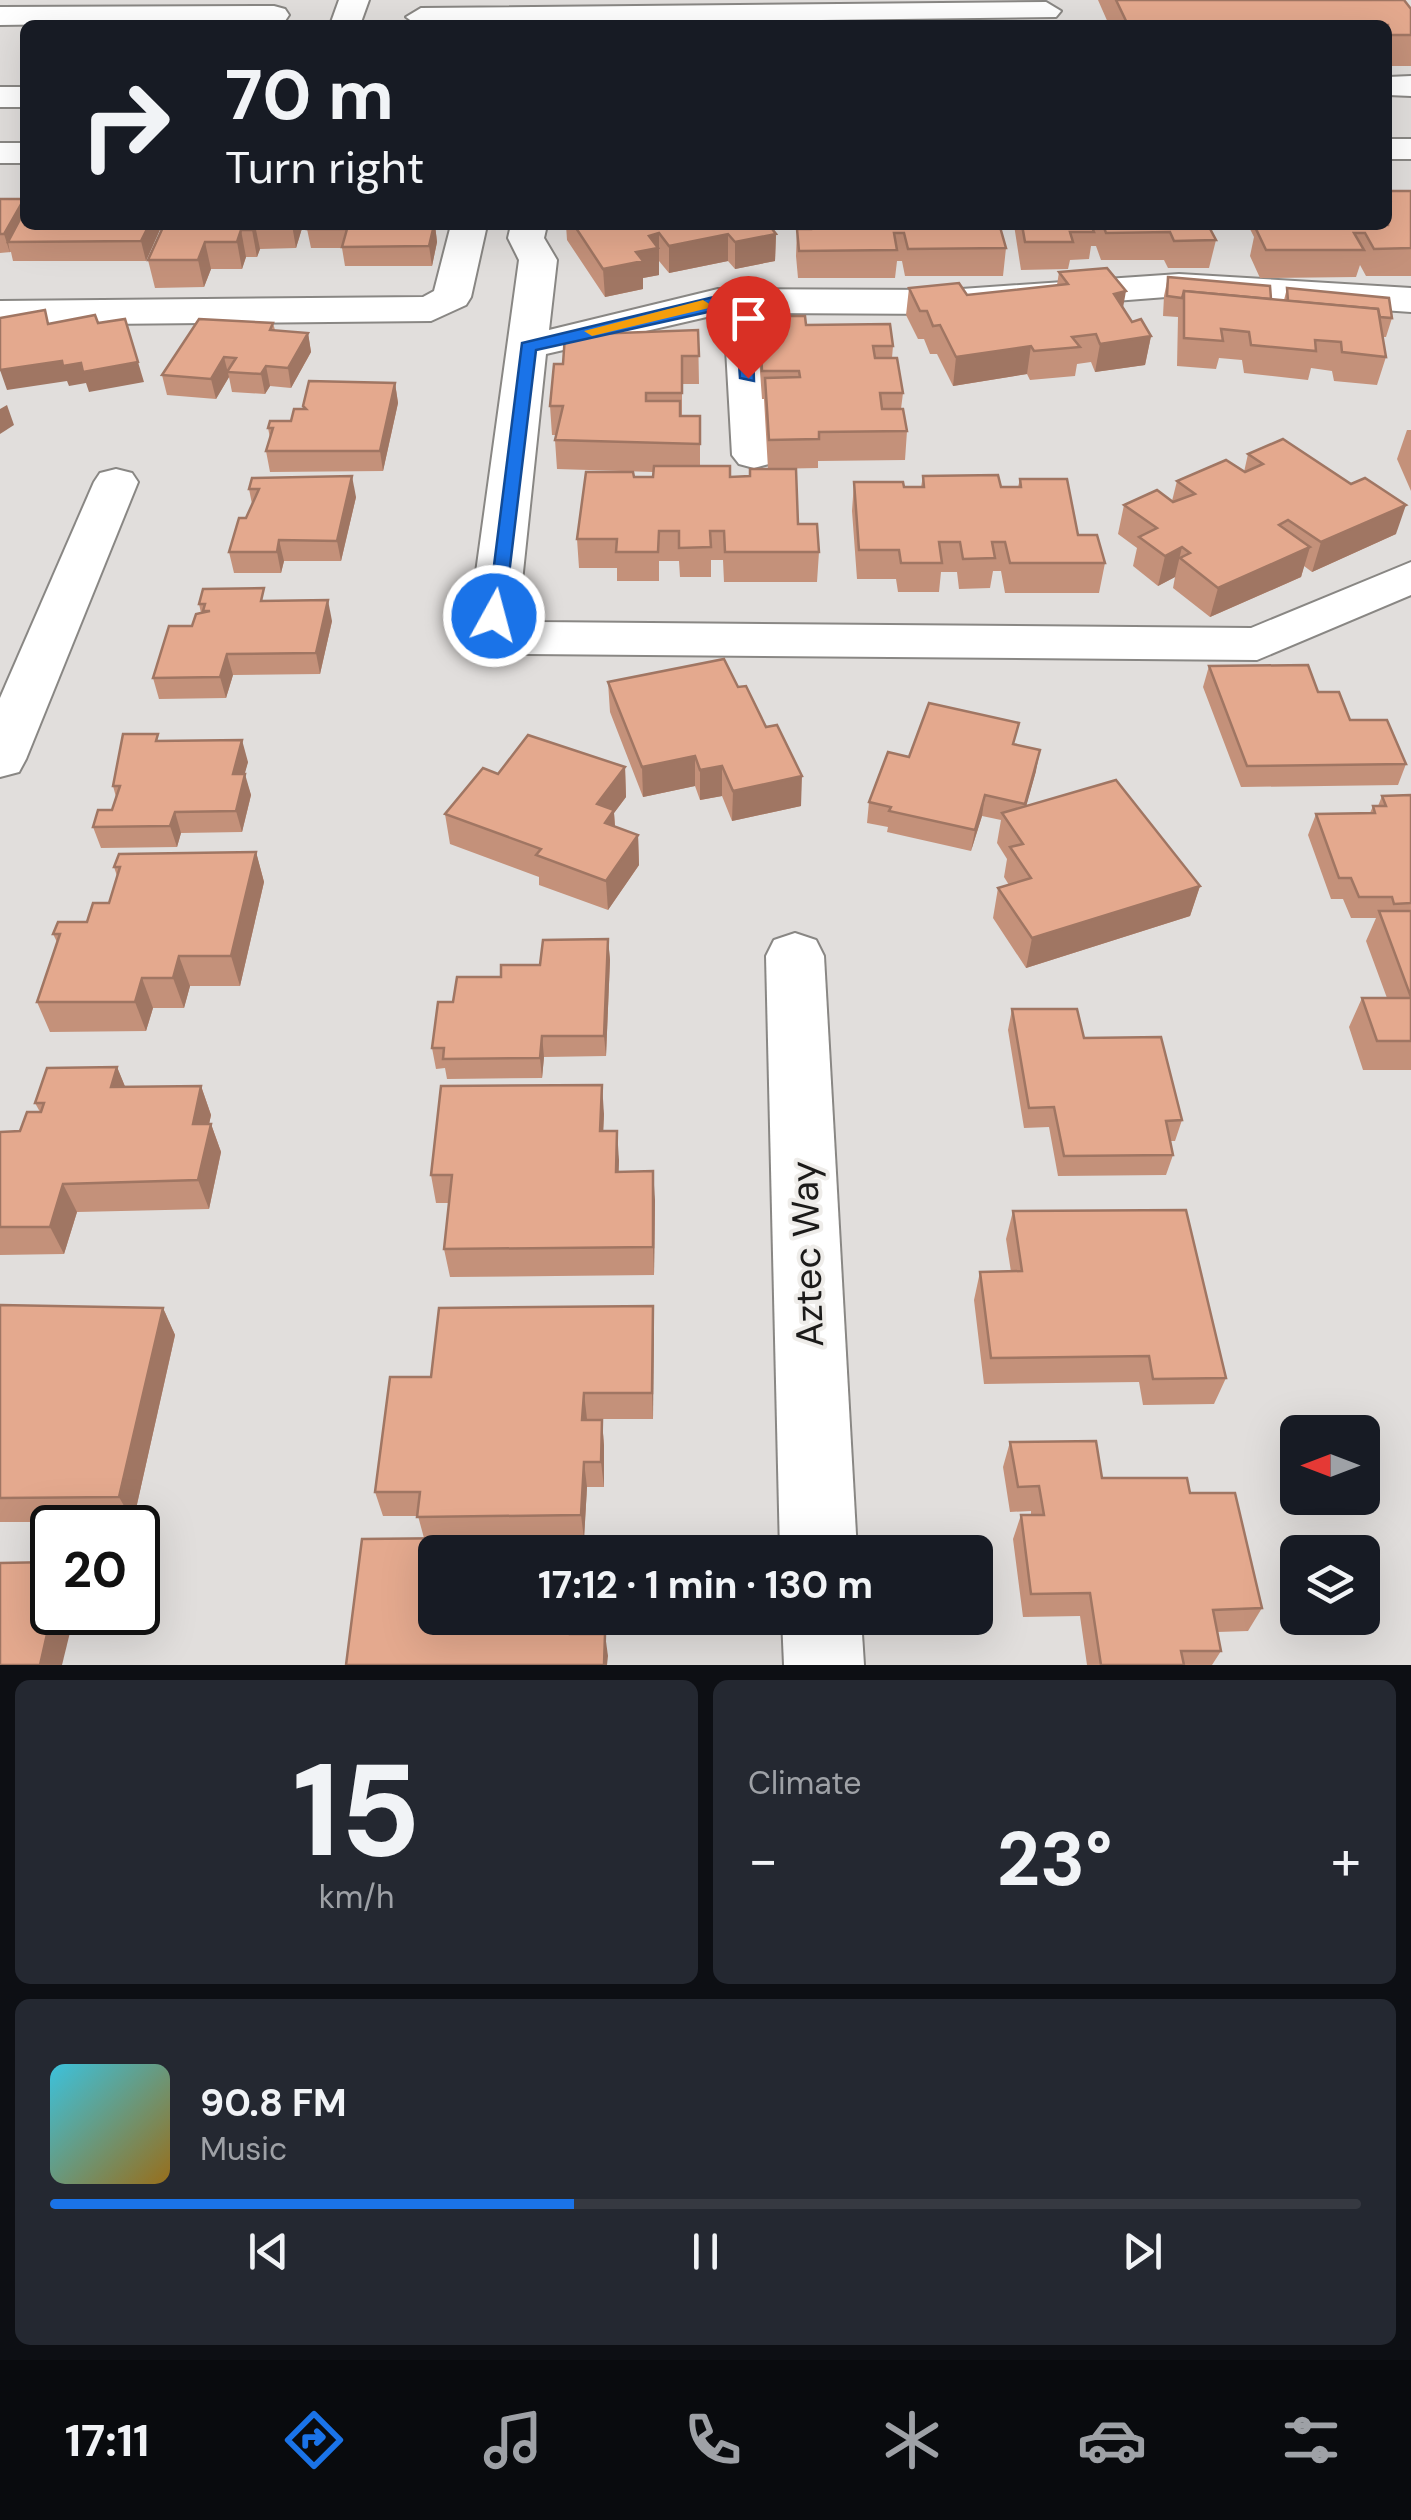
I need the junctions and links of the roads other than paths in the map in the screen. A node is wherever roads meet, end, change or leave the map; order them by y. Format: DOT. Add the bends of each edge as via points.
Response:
graph roads {
  1 [pos="931,12"];
  2 [pos="1047,12"];
  3 [pos="275,13"];
  4 [pos="422,14"];
  5 [pos="0,16"];
  6 [pos="468,230"];
  7 [pos="528,230"];
  8 [pos="743,300"];
  9 [pos="1411,300"];
  10 [pos="0,313"];
  11 [pos="528,347"];
  12 [pos="754,455"];
  13 [pos="116,482"];
  14 [pos="1411,577"];
  15 [pos="0,759"];
  16 [pos="795,956"];
  17 [pos="818,1535"];
  18 [pos="823,1635"];
  19 [pos="824,1665"];
  1 -- 2 [label="street"];
  1 -- 4 [label="street"];
  3 -- 5 [label="street"];
  6 -- 10 [label="street" via="452,297 431,309"];
  7 -- 11 [label="street" via="538,260"];
  8 -- 9 [label="street" via="948,302 1179,286"];
  8 -- 11 [label="street"];
  8 -- 12 [label="street"];
  11 -- 14 [label="street" via="494,616 527,638 1257,644"];
  13 -- 15 [label="street"];
  16 -- 17 [label="street, Aztec Way"];
  18 -- 19 [label="street"];
}
